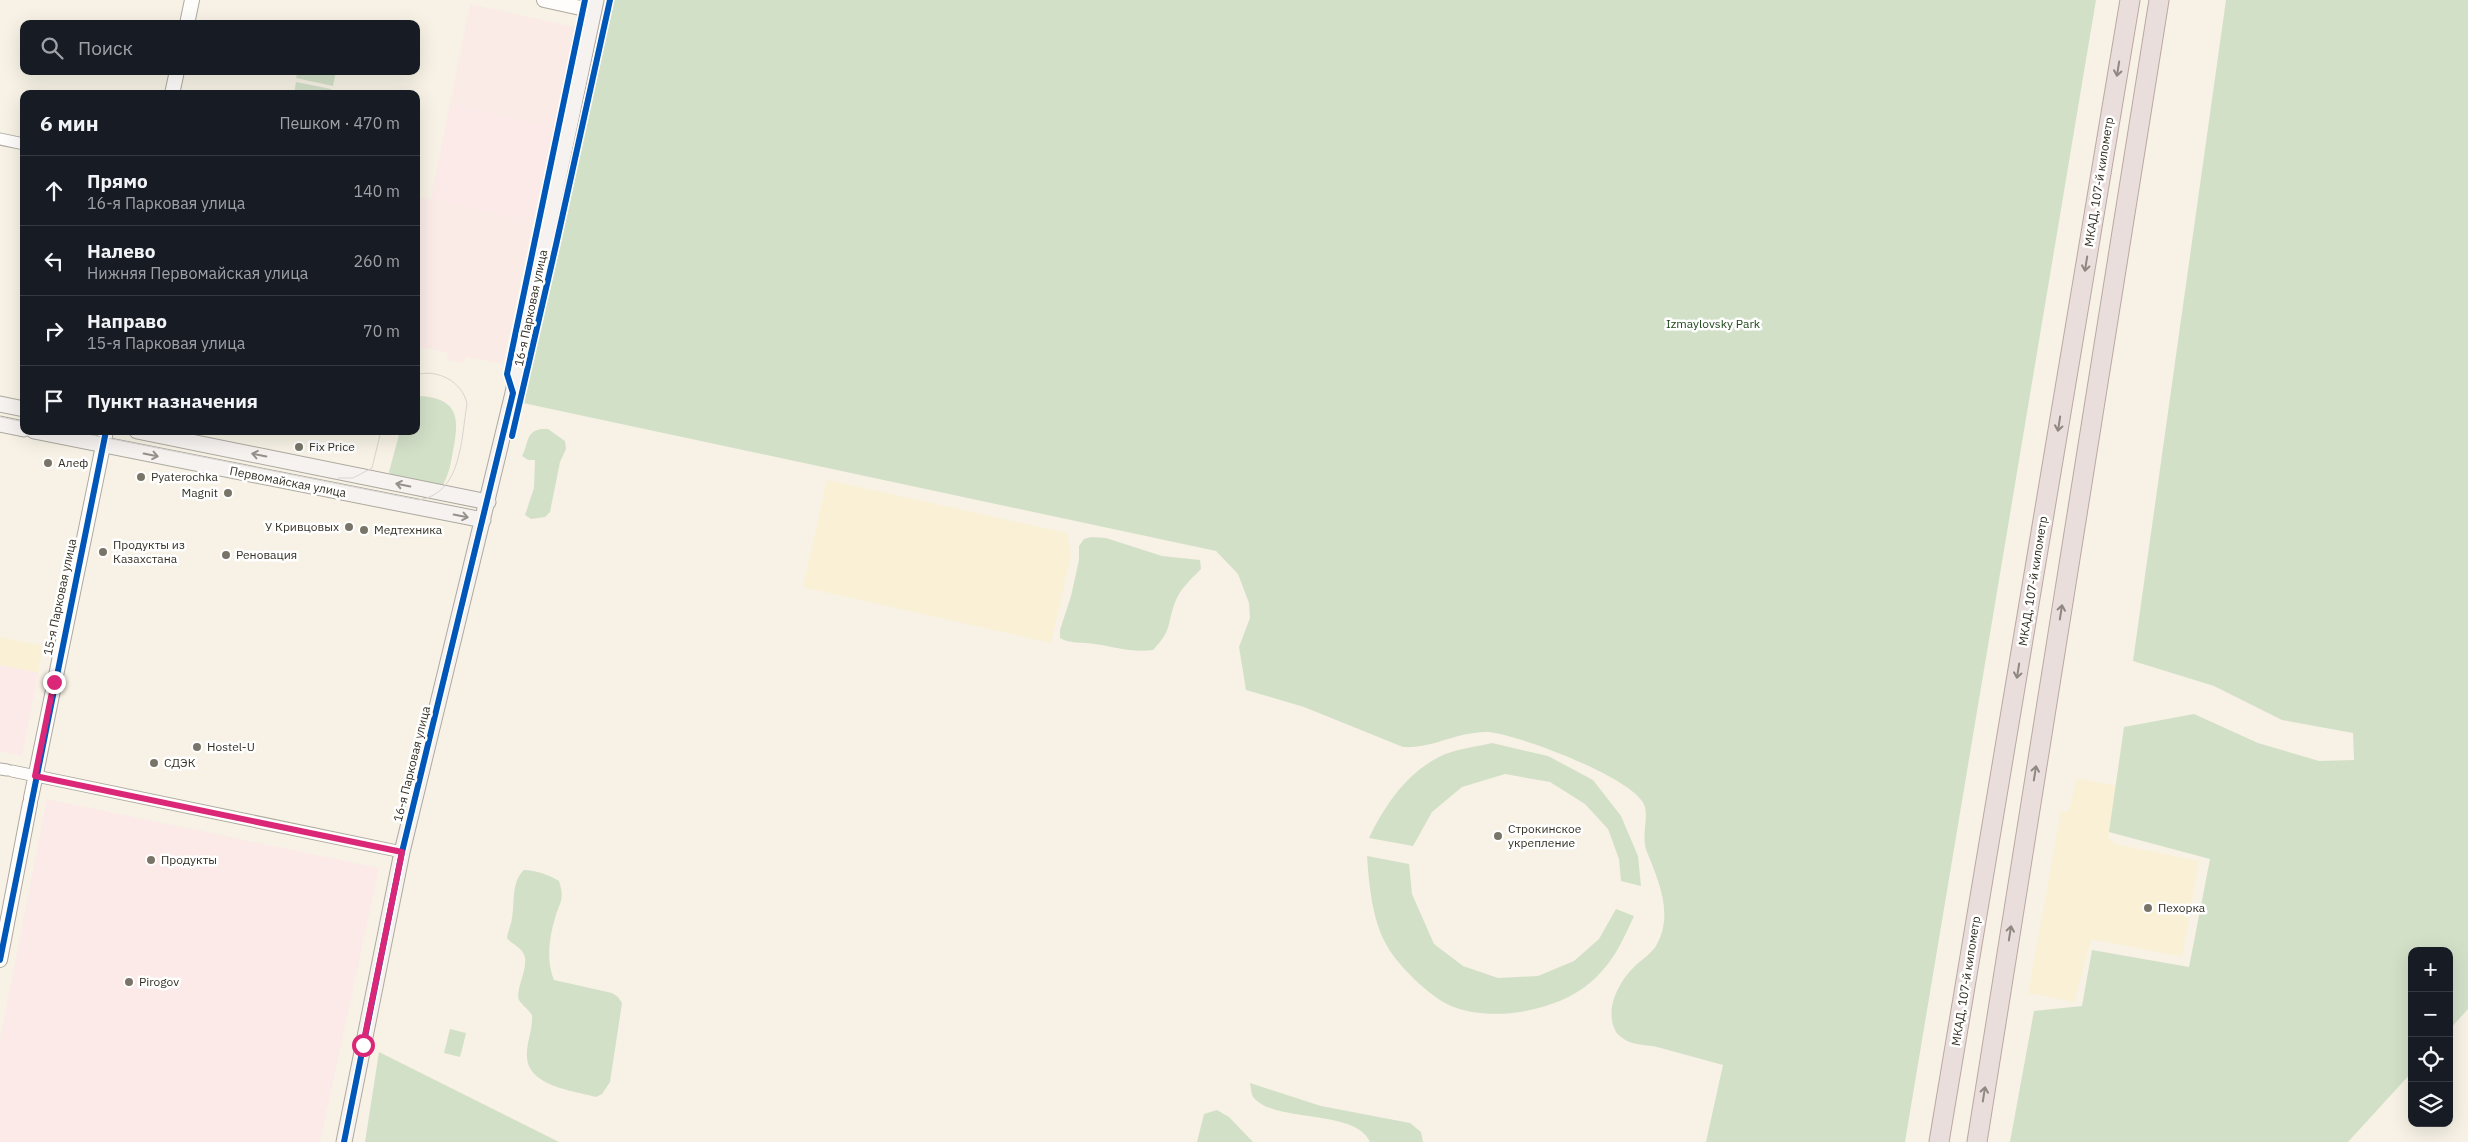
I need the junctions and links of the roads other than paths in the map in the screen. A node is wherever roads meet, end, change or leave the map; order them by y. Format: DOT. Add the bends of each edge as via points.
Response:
graph roads {
  1 [pos="192,0"];
  2 [pos="544,0"];
  3 [pos="2130,0"];
  4 [pos="2159,0"];
  5 [pos="595,5"];
  6 [pos="188,20"];
  7 [pos="176,75"];
  8 [pos="173,90"];
  9 [pos="0,139"];
  10 [pos="20,143"];
  11 [pos="0,404"];
  12 [pos="20,408"];
  13 [pos="0,424"];
  14 [pos="20,428"];
  15 [pos="75,435"];
  16 [pos="157,435"];
  17 [pos="105,438"];
  18 [pos="488,502"];
  19 [pos="483,520"];
  20 [pos="6,770"];
  21 [pos="35,776"];
  22 [pos="402,852"];
  23 [pos="0,960"];
  24 [pos="344,1142"];
  25 [pos="1939,1142"];
  26 [pos="1977,1142"];
  1 -- 6 [label="street"];
  2 -- 5 [label="street"];
  3 -- 25 [label="highway, МКАД, 107-й километр, one-way"];
  26 -- 4 [label="highway, one-way"];
  5 -- 18 [label="main road, 16-я Парковая улица"];
  7 -- 8 [label="street"];
  9 -- 10 [label="street"];
  11 -- 12 [label="main road"];
  13 -- 14 [label="main road"];
  15 -- 17 [label="main road, Первомайская улица"];
  18 -- 16 [label="main road, Первомайская улица, one-way"];
  17 -- 19 [label="main road, Первомайская улица, one-way"];
  17 -- 21 [label="street, 15-я Парковая улица"];
  18 -- 19 [label="main road, 16-я Парковая улица"];
  19 -- 22 [label="main road, 16-я Парковая улица"];
  20 -- 21 [label="street"];
  21 -- 22 [label="street"];
  21 -- 23 [label="street, 15-я Парковая улица"];
  22 -- 24 [label="main road, 16-я Парковая улица"];
}
